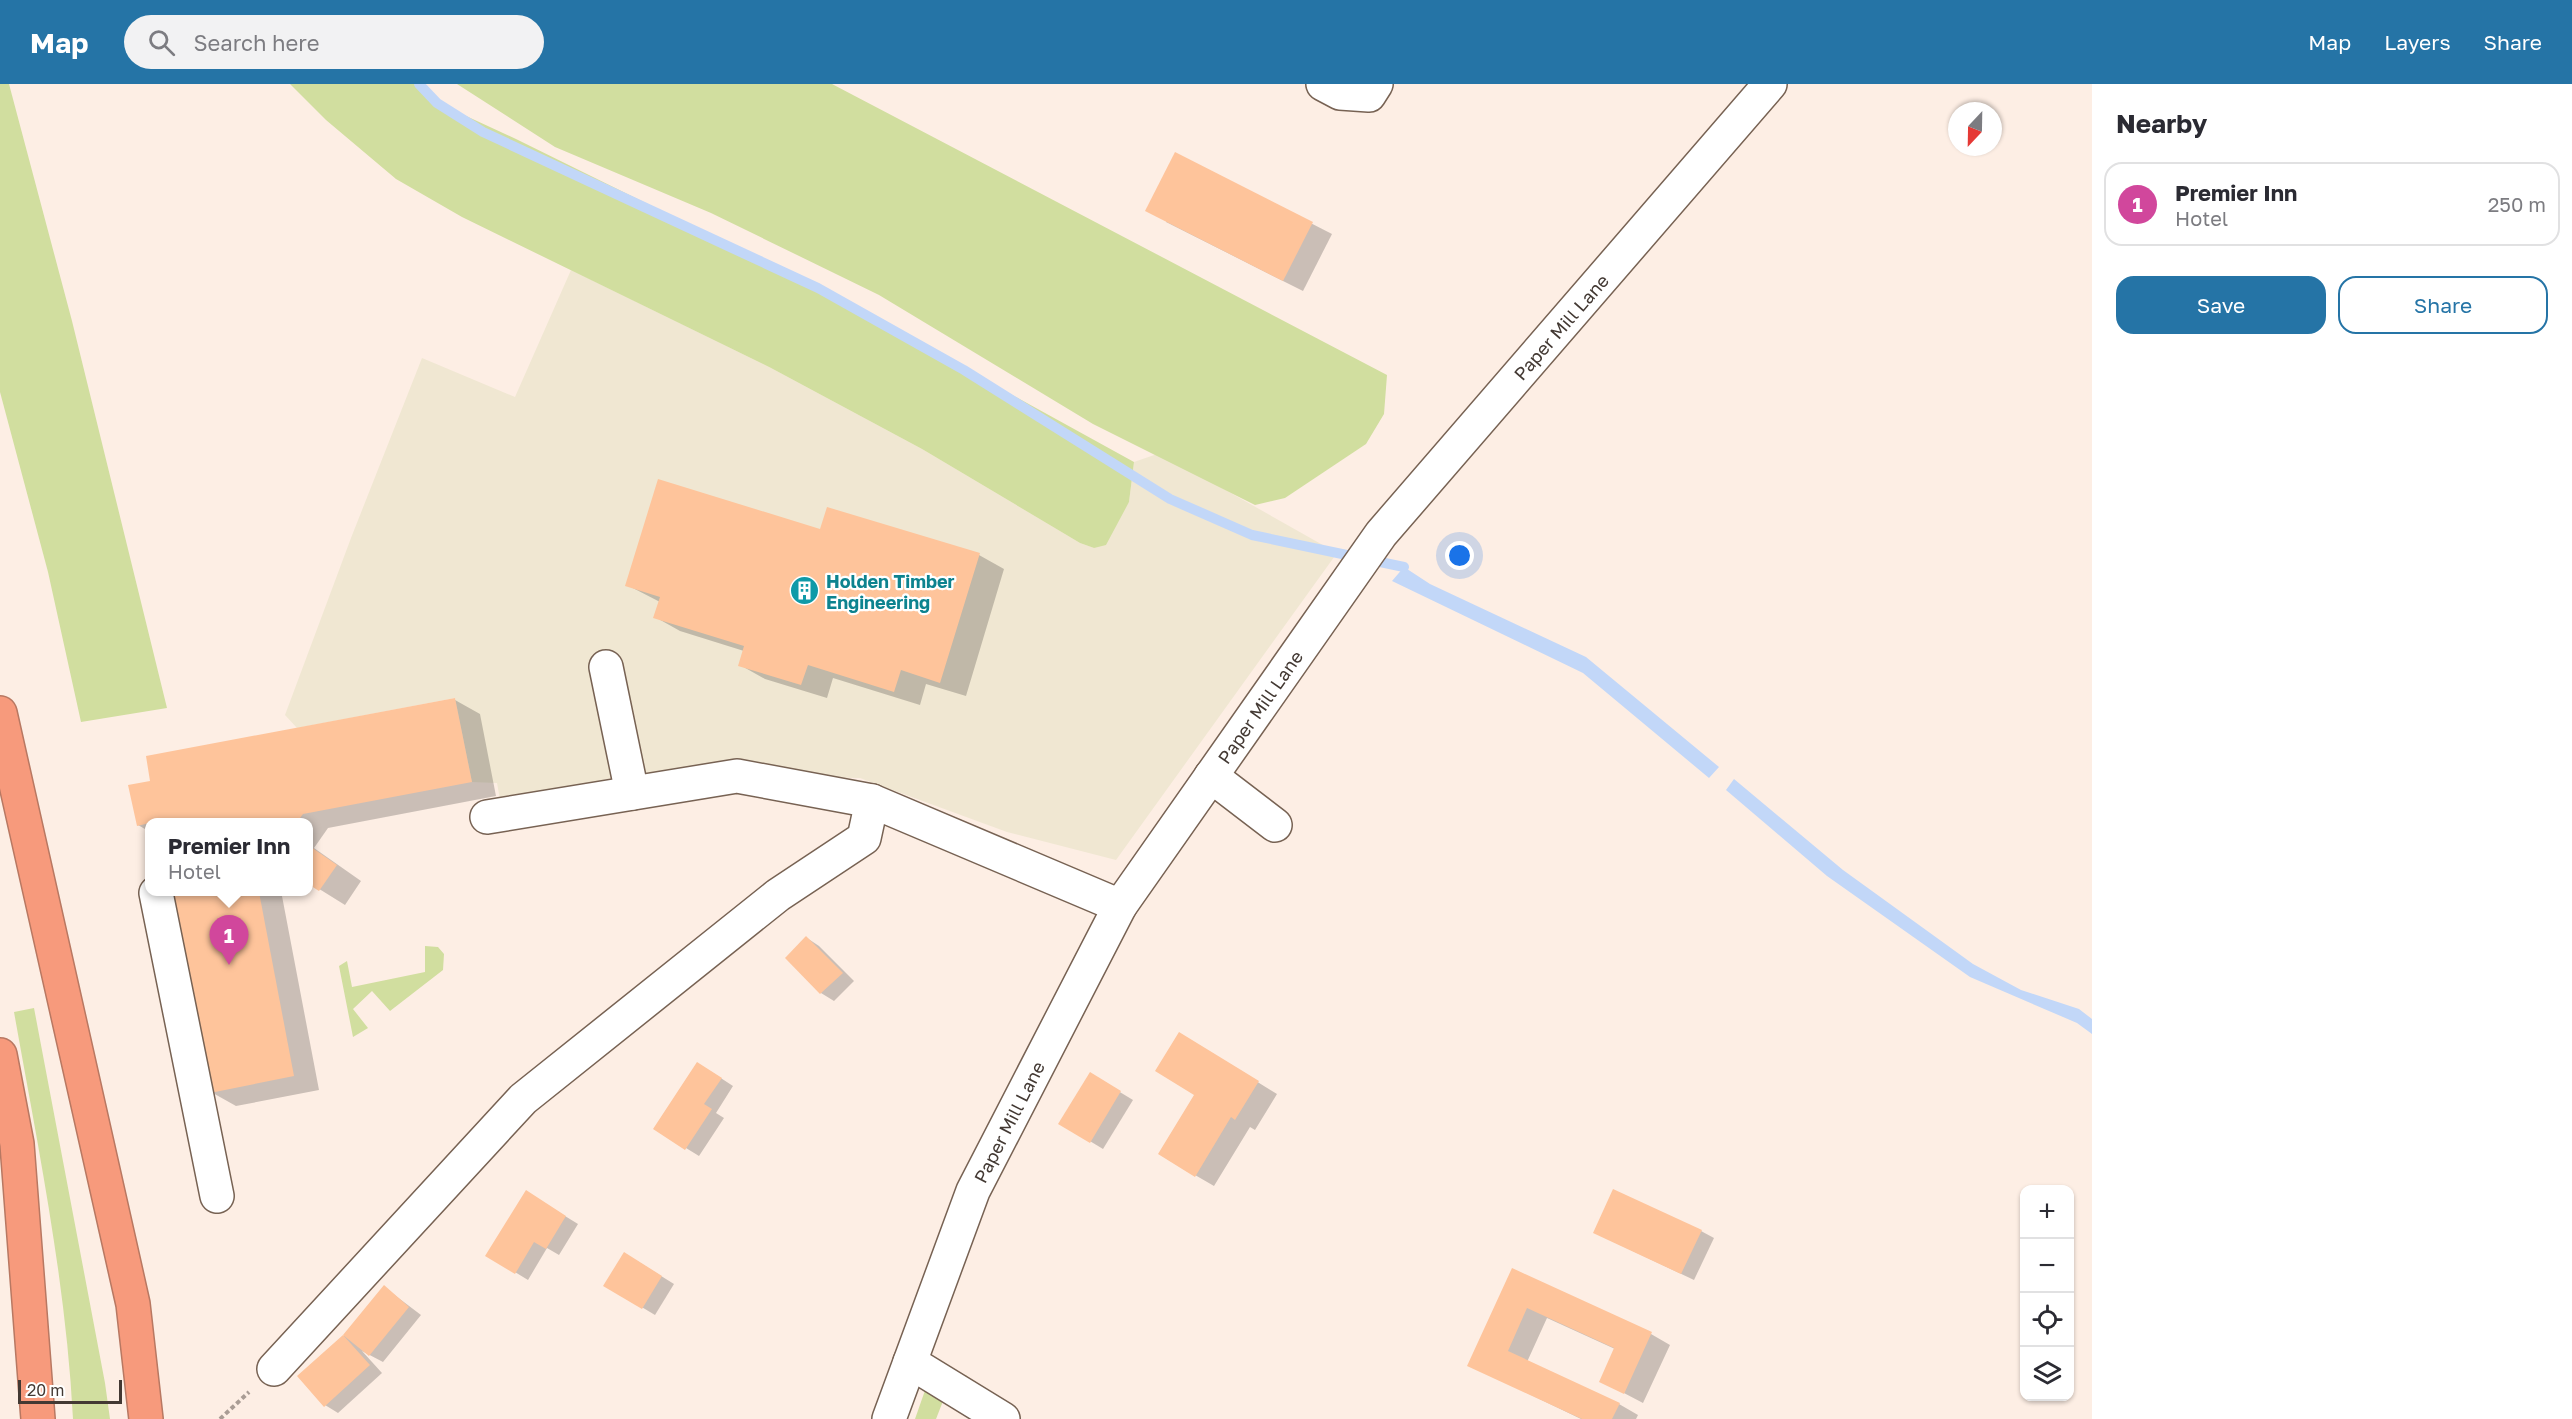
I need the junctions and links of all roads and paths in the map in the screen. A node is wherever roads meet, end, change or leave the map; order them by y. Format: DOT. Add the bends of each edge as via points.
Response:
graph roads {
  1 [pos="1323,84"];
  2 [pos="1376,84"];
  3 [pos="1770,84"];
  4 [pos="606,667"];
  5 [pos="0,713"];
  6 [pos="1211,776"];
  7 [pos="632,793"];
  8 [pos="872,801"];
  9 [pos="487,818"];
  10 [pos="1275,825"];
  11 [pos="157,896"];
  12 [pos="1120,906"];
  13 [pos="0,1055"];
  14 [pos="217,1196"];
  15 [pos="910,1362"];
  16 [pos="274,1369"];
  17 [pos="38,1419"];
  18 [pos="146,1419"];
  19 [pos="220,1419"];
  20 [pos="889,1419"];
  21 [pos="1003,1419"];
  1 -- 2 [label="street" via="1340,93 1369,95"];
  3 -- 6 [label="street, Paper Mill Lane" via="1382,534"];
  4 -- 7 [label="street"];
  5 -- 18 [label="highway" via="133,1304"];
  6 -- 10 [label="street"];
  6 -- 12 [label="street, Paper Mill Lane"];
  7 -- 8 [label="street" via="737,776"];
  7 -- 9 [label="street"];
  8 -- 12 [label="street"];
  8 -- 16 [label="street" via="864,838 778,895 523,1099"];
  11 -- 14 [label="street"];
  12 -- 15 [label="street, Paper Mill Lane" via="973,1191"];
  13 -- 17 [label="highway" via="17,1143"];
  15 -- 20 [label="street, Paper Mill Lane"];
  15 -- 21 [label="street"];
  16 -- 19 [label="path"];
}
